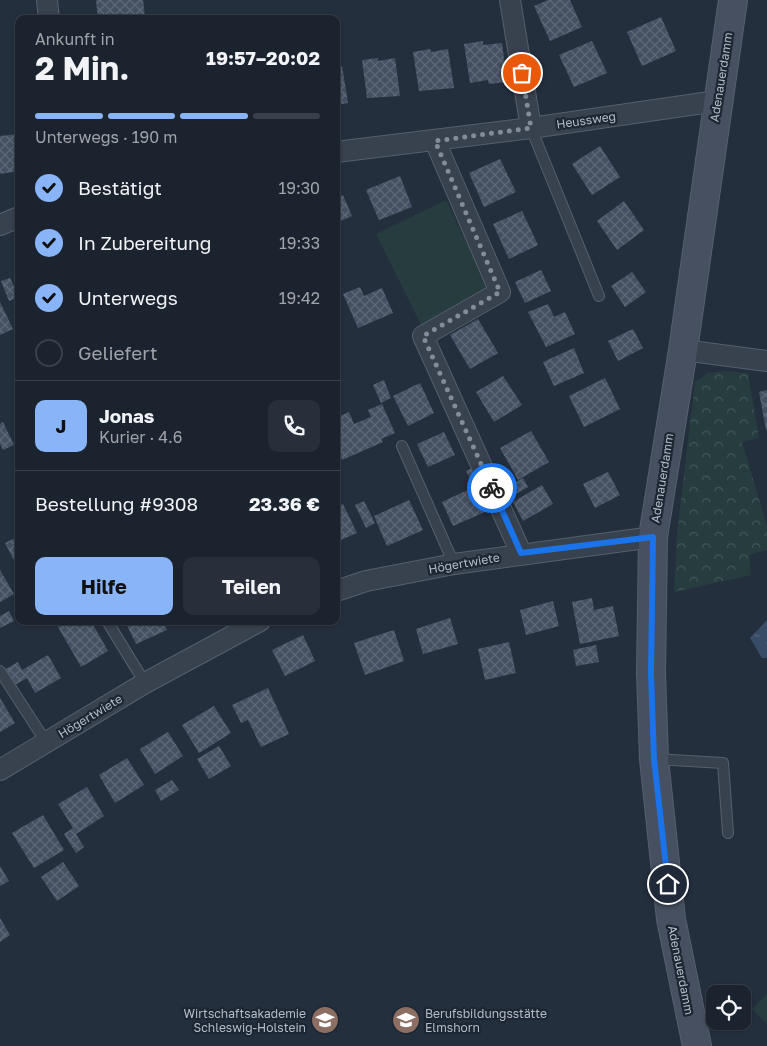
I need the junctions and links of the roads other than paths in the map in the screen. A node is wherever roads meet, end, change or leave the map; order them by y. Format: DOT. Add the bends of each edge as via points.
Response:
graph roads {
  1 [pos="47,0"];
  2 [pos="510,0"];
  3 [pos="733,0"];
  4 [pos="49,15"];
  5 [pos="717,101"];
  6 [pos="531,128"];
  7 [pos="435,141"];
  8 [pos="340,152"];
  9 [pos="15,219"];
  10 [pos="0,225"];
  11 [pos="599,296"];
  12 [pos="683,350"];
  13 [pos="767,361"];
  14 [pos="402,446"];
  15 [pos="653,537"];
  16 [pos="521,553"];
  17 [pos="454,564"];
  18 [pos="340,590"];
  19 [pos="109,625"];
  20 [pos="248,625"];
  21 [pos="0,671"];
  22 [pos="145,683"];
  23 [pos="46,742"];
  24 [pos="654,759"];
  25 [pos="0,770"];
  26 [pos="728,833"];
  27 [pos="697,1046"];
  1 -- 4 [label="street"];
  2 -- 6 [label="street"];
  3 -- 5 [label="street, Adenauerdamm"];
  5 -- 6 [label="street, Heussweg"];
  5 -- 12 [label="street, Adenauerdamm"];
  6 -- 7 [label="street, Heussweg"];
  6 -- 11 [label="lane"];
  7 -- 8 [label="street, Heussweg"];
  7 -- 16 [label="street" via="500,292 423,336"];
  9 -- 10 [label="street"];
  12 -- 13 [label="street"];
  12 -- 15 [label="street, Adenauerdamm"];
  14 -- 17 [label="lane"];
  15 -- 16 [label="street, Högertwiete"];
  15 -- 24 [label="street, Adenauerdamm" via="651,673"];
  16 -- 17 [label="street, Högertwiete"];
  17 -- 18 [label="street, Högertwiete" via="366,580"];
  19 -- 22 [label="lane"];
  20 -- 22 [label="street, Högertwiete"];
  21 -- 23 [label="lane"];
  22 -- 23 [label="street, Högertwiete"];
  23 -- 25 [label="street, Högertwiete"];
  24 -- 26 [label="lane" via="680,758 723,763"];
  24 -- 27 [label="street, Adenauerdamm" via="672,920"];
}
